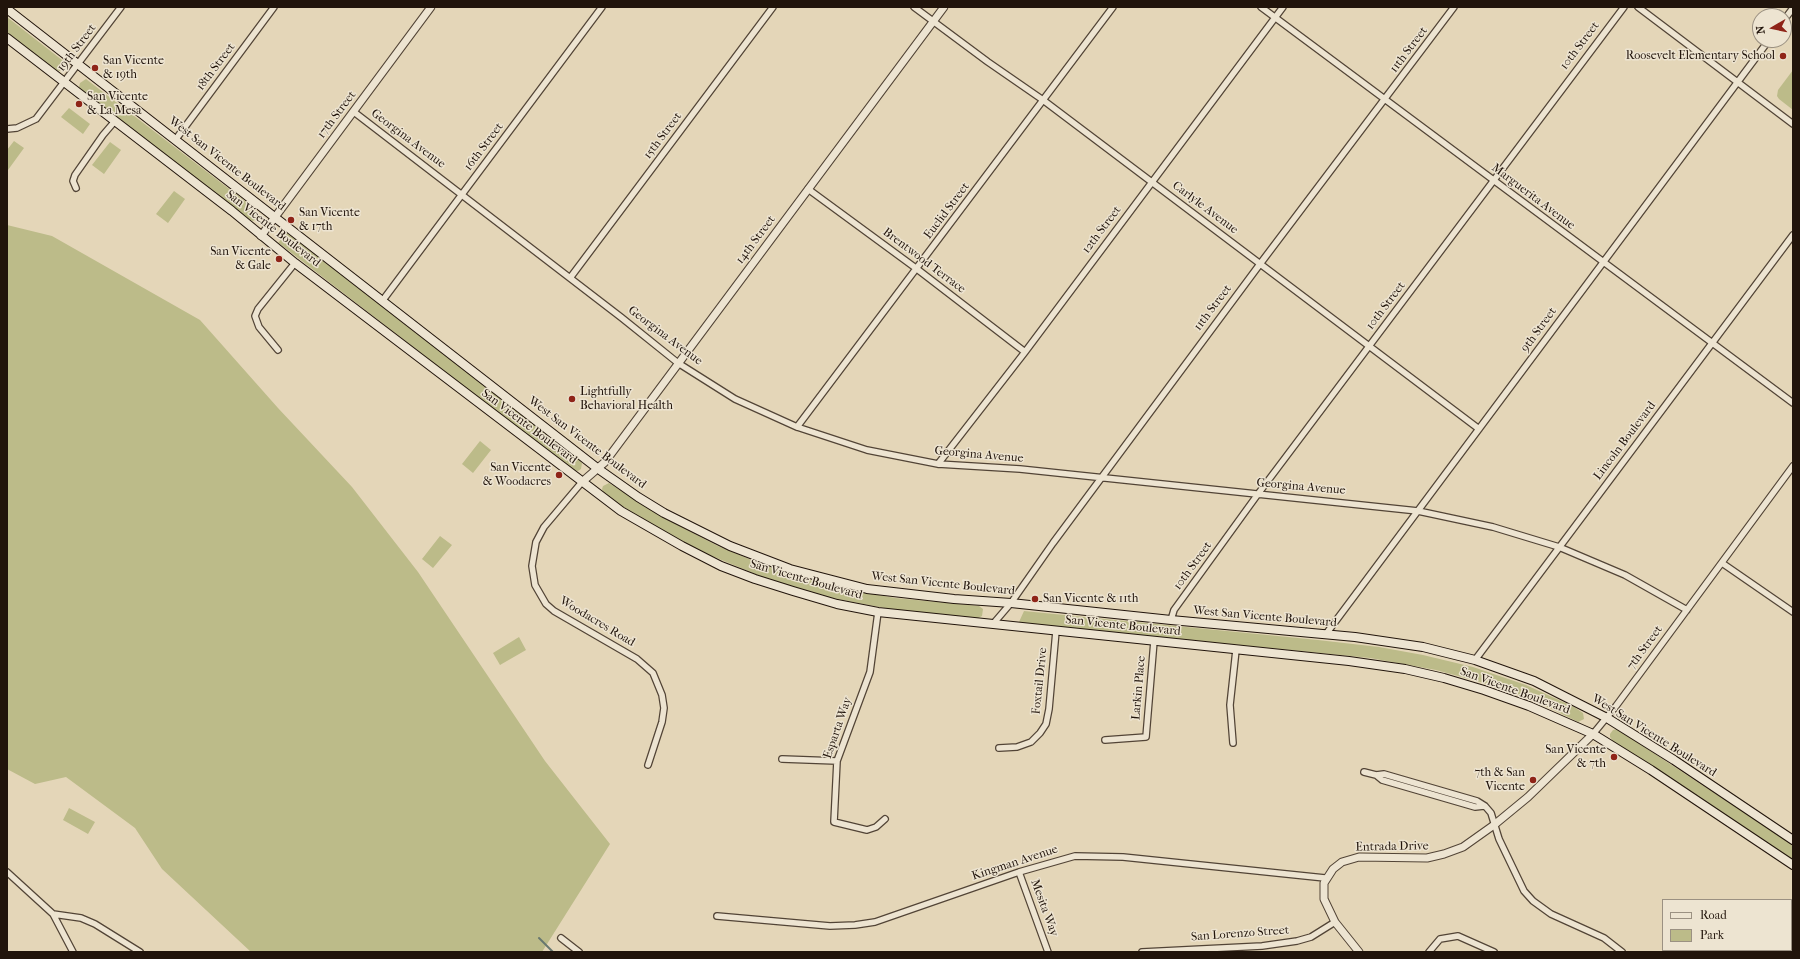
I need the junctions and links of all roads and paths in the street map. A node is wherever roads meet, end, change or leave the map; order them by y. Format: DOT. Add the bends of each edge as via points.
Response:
graph roads {
  1 [pos="121,7"];
  2 [pos="274,7"];
  3 [pos="430,7"];
  4 [pos="602,7"];
  5 [pos="773,7"];
  6 [pos="914,7"];
  7 [pos="944,7"];
  8 [pos="1113,7"];
  9 [pos="1261,7"];
  10 [pos="1283,7"];
  11 [pos="1454,7"];
  12 [pos="1624,7"];
  13 [pos="1638,7"];
  14 [pos="7,9"];
  15 [pos="1275,18"];
  16 [pos="934,21"];
  17 [pos="7,38"];
  18 [pos="1763,48"];
  19 [pos="78,64"];
  20 [pos="65,82"];
  21 [pos="1738,82"];
  22 [pos="1386,99"];
  23 [pos="1043,100"];
  24 [pos="354,112"];
  25 [pos="115,121"];
  26 [pos="1793,124"];
  27 [pos="7,129"];
  28 [pos="176,139"];
  29 [pos="1494,181"];
  30 [pos="1152,182"];
  31 [pos="76,188"];
  32 [pos="808,189"];
  33 [pos="462,194"];
  34 [pos="275,218"];
  35 [pos="1793,235"];
  36 [pos="261,236"];
  37 [pos="1603,262"];
  38 [pos="295,263"];
  39 [pos="1260,264"];
  40 [pos="917,269"];
  41 [pos="570,278"];
  42 [pos="383,300"];
  43 [pos="1712,343"];
  44 [pos="1369,346"];
  45 [pos="278,350"];
  46 [pos="1025,352"];
  47 [pos="678,363"];
  48 [pos="1793,403"];
  49 [pos="797,427"];
  50 [pos="1479,429"];
  51 [pos="938,464"];
  52 [pos="1793,466"];
  53 [pos="597,468"];
  54 [pos="1100,479"];
  55 [pos="582,482"];
  56 [pos="1258,494"];
  57 [pos="1418,511"];
  58 [pos="1559,547"];
  59 [pos="1722,563"];
  60 [pos="1011,603"];
  61 [pos="1687,610"];
  62 [pos="878,612"];
  63 [pos="1793,612"];
  64 [pos="1171,620"];
  65 [pos="993,624"];
  66 [pos="1056,631"];
  67 [pos="1326,634"];
  68 [pos="1154,641"];
  69 [pos="1236,650"];
  70 [pos="1475,660"];
  71 [pos="1607,718"];
  72 [pos="1593,734"];
  73 [pos="1105,740"];
  74 [pos="1233,743"];
  75 [pos="999,748"];
  76 [pos="782,759"];
  77 [pos="836,761"];
  78 [pos="648,765"];
  79 [pos="1364,772"];
  80 [pos="885,819"];
  81 [pos="1494,825"];
  82 [pos="1793,840"];
  83 [pos="1793,865"];
  84 [pos="7,872"];
  85 [pos="1018,872"];
  86 [pos="1325,878"];
  87 [pos="53,914"];
  88 [pos="717,916"];
  89 [pos="1335,922"];
  90 [pos="561,938"];
  91 [pos="73,952"];
  92 [pos="140,952"];
  93 [pos="579,952"];
  94 [pos="1048,952"];
  95 [pos="1142,952"];
  96 [pos="1359,952"];
  97 [pos="1429,952"];
  98 [pos="1494,952"];
  99 [pos="1622,952"];
  1 -- 19 [label="street, 19th Street"];
  2 -- 28 [label="street, 18th Street"];
  3 -- 24 [label="street, 17th Street"];
  4 -- 33 [label="street, 16th Street"];
  5 -- 41 [label="street, 15th Street"];
  6 -- 16 [label="street, Carlyle Avenue"];
  7 -- 16 [label="street, 14th Street"];
  8 -- 23 [label="street, Euclid Street"];
  9 -- 15 [label="street, Marguerita Avenue"];
  10 -- 15 [label="street, 12th Street"];
  11 -- 22 [label="street, 11th Street"];
  12 -- 29 [label="street, 10th Street"];
  13 -- 21 [label="street"];
  14 -- 19 [label="main road, West San Vicente Boulevard"];
  15 -- 22 [label="street, Marguerita Avenue"];
  15 -- 30 [label="street, 12th Street"];
  16 -- 23 [label="street, Carlyle Avenue"];
  16 -- 32 [label="street, 14th Street"];
  17 -- 20 [label="main road, San Vicente Boulevard"];
  18 -- 21 [label="street, 9th Street"];
  19 -- 20 [label="street, 19th Street"];
  19 -- 28 [label="main road, West San Vicente Boulevard"];
  20 -- 25 [label="main road, San Vicente Boulevard"];
  20 -- 27 [label="street, 19th Street" via="36,119 17,128"];
  21 -- 26 [label="street"];
  21 -- 37 [label="street, 9th Street"];
  22 -- 29 [label="street, Marguerita Avenue"];
  22 -- 39 [label="street, 11th Street"];
  23 -- 30 [label="street, Carlyle Avenue"];
  23 -- 40 [label="street, Euclid Street"];
  24 -- 33 [label="street, Georgina Avenue"];
  24 -- 34 [label="street, 17th Street"];
  25 -- 31 [label="street" via="75,176 73,184"];
  25 -- 36 [label="main road, San Vicente Boulevard"];
  28 -- 34 [label="main road, West San Vicente Boulevard"];
  29 -- 37 [label="street, Marguerita Avenue"];
  29 -- 44 [label="street, 10th Street"];
  30 -- 39 [label="street, Carlyle Avenue"];
  30 -- 46 [label="street, 12th Street"];
  32 -- 40 [label="street, Brentwood Terrace"];
  32 -- 47 [label="street, 14th Street"];
  33 -- 41 [label="street, Georgina Avenue"];
  33 -- 42 [label="street, 16th Street"];
  34 -- 36 [label="street, 17th Street"];
  34 -- 42 [label="main road, West San Vicente Boulevard"];
  35 -- 43 [label="street, Lincoln Boulevard"];
  36 -- 38 [label="main road, San Vicente Boulevard"];
  37 -- 43 [label="street, Marguerita Avenue"];
  37 -- 50 [label="street, 9th Street"];
  38 -- 45 [label="street" via="258,309 256,316 259,327"];
  38 -- 55 [label="main road, San Vicente Boulevard"];
  39 -- 44 [label="street, Carlyle Avenue"];
  39 -- 54 [label="street, 11th Street"];
  40 -- 46 [label="street, Brentwood Terrace"];
  40 -- 49 [label="street, Euclid Street"];
  41 -- 47 [label="street, Georgina Avenue"];
  42 -- 53 [label="main road, West San Vicente Boulevard"];
  43 -- 48 [label="street, Marguerita Avenue"];
  43 -- 58 [label="street, Lincoln Boulevard"];
  44 -- 50 [label="street, Carlyle Avenue"];
  44 -- 56 [label="street, 10th Street"];
  46 -- 51 [label="street, 12th Street"];
  47 -- 49 [label="street, Georgina Avenue" via="735,399"];
  47 -- 53 [label="street, 14th Street"];
  49 -- 51 [label="street, Georgina Avenue" via="867,450"];
  50 -- 57 [label="street, 9th Street"];
  51 -- 54 [label="street, Georgina Avenue" via="1020,469"];
  52 -- 59 [label="street, 7th Street"];
  53 -- 55 [label="street, 14th Street"];
  53 -- 60 [label="main road, West San Vicente Boulevard" via="638,497 690,526 730,546 790,569 866,589"];
  54 -- 56 [label="street, Georgina Avenue"];
  54 -- 60 [label="street, 11th Street"];
  55 -- 62 [label="main road, San Vicente Boulevard" via="620,511 653,531 721,566 800,594"];
  55 -- 78 [label="street, Woodacres Road" via="544,527 536,542 532,566 535,585 546,604 554,611 637,659 653,673 664,708"];
  56 -- 57 [label="street, Georgina Avenue"];
  56 -- 64 [label="street, 10th Street" via="1174,610"];
  57 -- 58 [label="street, Georgina Avenue" via="1492,527"];
  57 -- 67 [label="street, 9th Street"];
  58 -- 61 [label="street, Georgina Avenue" via="1625,575"];
  58 -- 70 [label="street, Lincoln Boulevard"];
  59 -- 61 [label="street, 7th Street"];
  59 -- 63 [label="street"];
  60 -- 64 [label="main road, West San Vicente Boulevard"];
  60 -- 65 [label="street, 11th Street"];
  61 -- 71 [label="street, 7th Street"];
  62 -- 65 [label="main road, San Vicente Boulevard"];
  62 -- 77 [label="street, Esparta Way" via="870,672"];
  64 -- 67 [label="main road, West San Vicente Boulevard"];
  65 -- 66 [label="main road, San Vicente Boulevard"];
  66 -- 68 [label="main road, San Vicente Boulevard"];
  66 -- 75 [label="street, Foxtail Drive" via="1046,724 1031,742 1018,747"];
  67 -- 70 [label="main road, West San Vicente Boulevard" via="1389,641"];
  68 -- 69 [label="main road, San Vicente Boulevard"];
  68 -- 73 [label="street, Larkin Place" via="1146,737"];
  69 -- 72 [label="main road, San Vicente Boulevard" via="1349,661 1444,678 1529,706"];
  69 -- 74 [label="street" via="1230,705"];
  70 -- 71 [label="main road, West San Vicente Boulevard" via="1534,681"];
  71 -- 72 [label="street, 7th Street"];
  71 -- 82 [label="main road, West San Vicente Boulevard"];
  72 -- 81 [label="street, 7th Street" via="1528,797"];
  72 -- 83 [label="main road, San Vicente Boulevard"];
  76 -- 77 [label="street"];
  77 -- 80 [label="street, Esparta Way" via="834,822 867,830"];
  79 -- 81 [label="street" via="1384,774 1428,790 1477,801 1490,813"];
  81 -- 86 [label="street, Entrada Drive" via="1463,847 1444,854 1416,859 1355,858 1342,862"];
  81 -- 99 [label="street" via="1524,891 1532,901 1551,914 1604,938"];
  84 -- 87 [label="street"];
  85 -- 86 [label="street, Kingman Avenue" via="1075,856 1096,856"];
  85 -- 88 [label="street, Kingman Avenue" via="875,922 855,925 822,925"];
  85 -- 94 [label="street, Mesita Way"];
  86 -- 89 [label="street" via="1324,899"];
  87 -- 91 [label="street"];
  87 -- 92 [label="street" via="81,918 95,924"];
  89 -- 95 [label="street, San Lorenzo Street" via="1317,934 1297,942"];
  89 -- 96 [label="street"];
  90 -- 93 [label="street"];
  97 -- 98 [label="street" via="1440,939 1458,936"];
}
